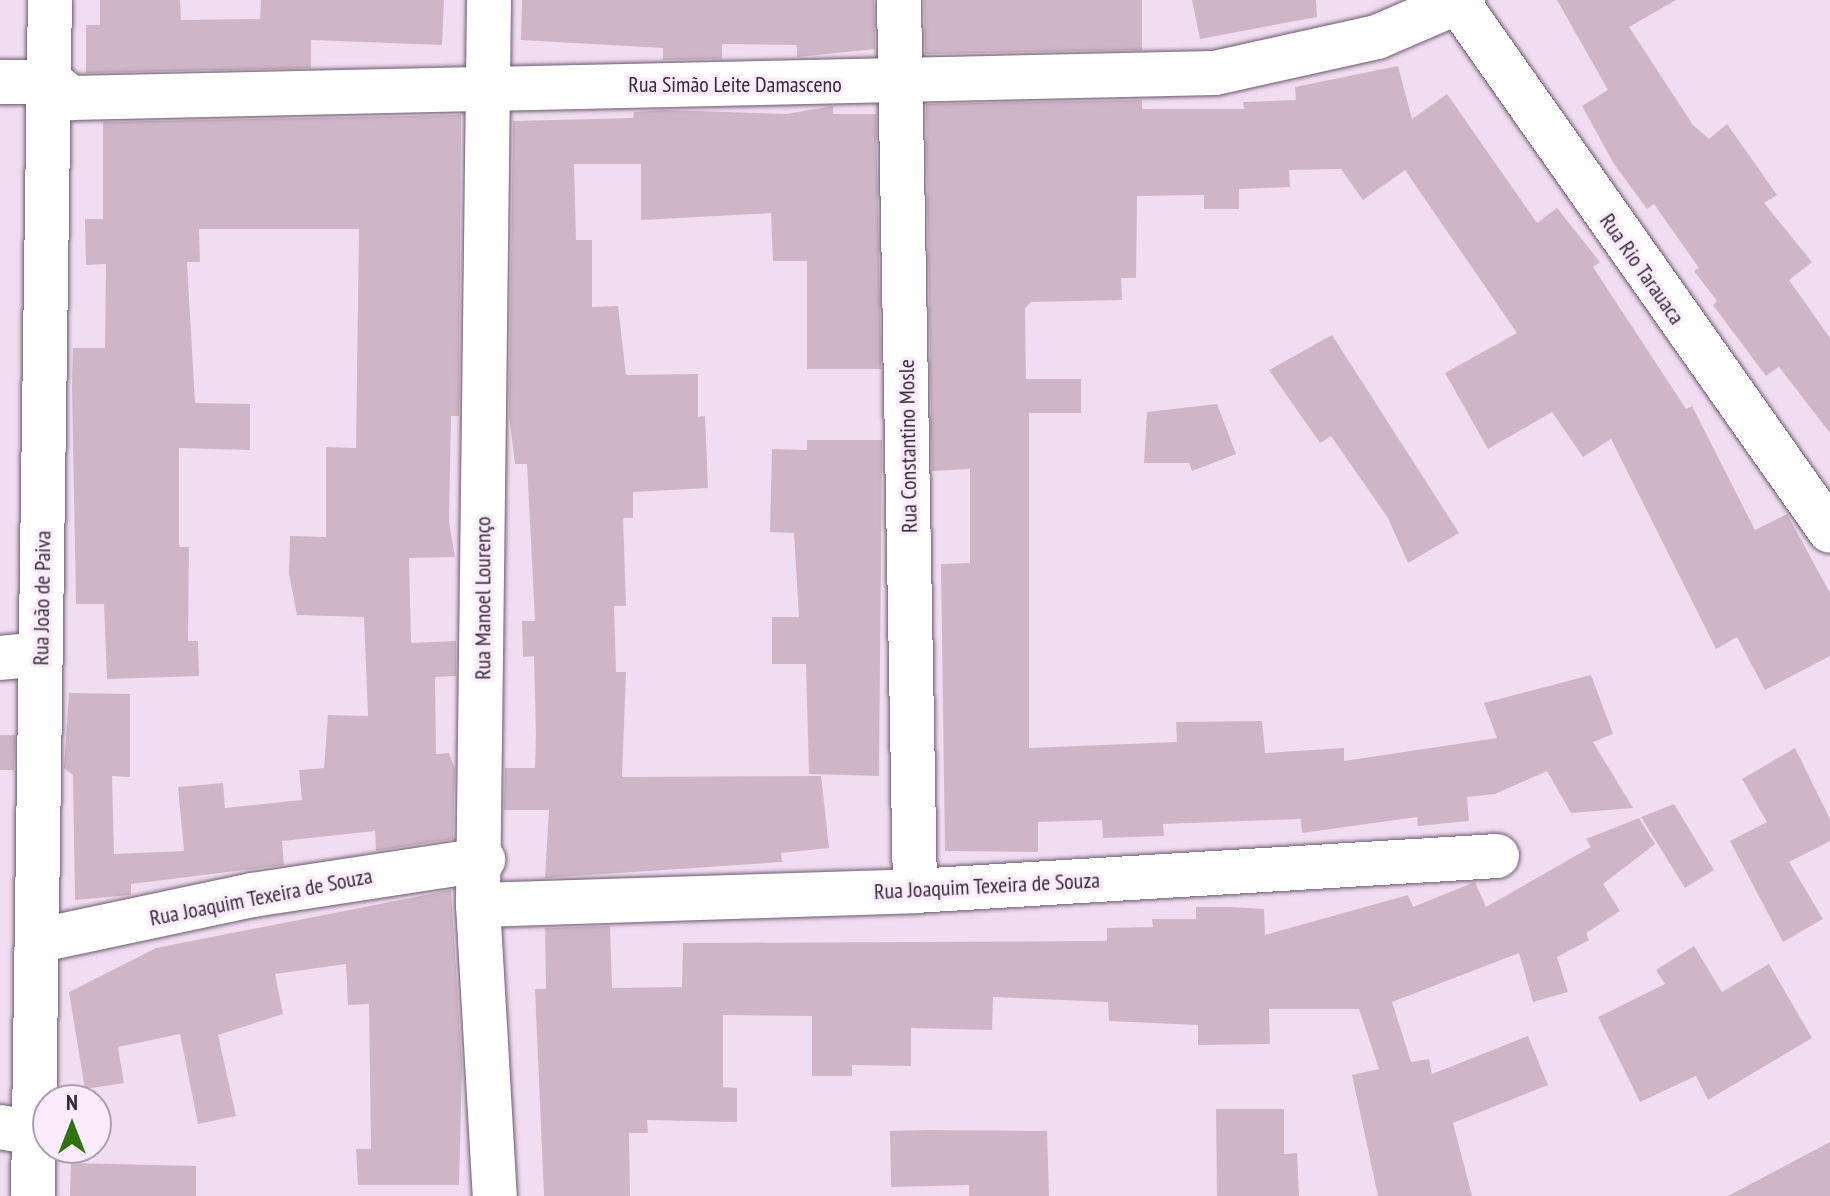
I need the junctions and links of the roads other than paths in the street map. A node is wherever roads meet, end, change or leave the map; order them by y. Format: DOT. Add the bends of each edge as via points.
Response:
graph roads {
  1 [pos="50,0"];
  2 [pos="489,0"];
  3 [pos="899,0"];
  4 [pos="1461,2"];
  5 [pos="0,82"];
  6 [pos="51,82"];
  7 [pos="902,84"];
  8 [pos="485,87"];
  9 [pos="1830,531"];
  10 [pos="20,656"];
  11 [pos="1497,856"];
  12 [pos="483,860"];
  13 [pos="915,891"];
  14 [pos="478,905"];
  15 [pos="41,940"];
  16 [pos="17,1130"];
  17 [pos="33,1196"];
  18 [pos="495,1196"];
  1 -- 6 [label="street, Rua João de Paiva"];
  2 -- 8 [label="street, Rua Manoel Lourenço"];
  3 -- 7 [label="street, Rua Constantino Mosle"];
  4 -- 7 [label="street, Rua Simão Leite Damasceno" via="1377,37 1215,73"];
  4 -- 9 [label="street, Rua Rio Tarauaca"];
  5 -- 6 [label="street, Rua Simão Leite Damasceno"];
  6 -- 8 [label="street, Rua Simão Leite Damasceno" via="71,98"];
  6 -- 10 [label="street, Rua João de Paiva"];
  7 -- 8 [label="street, Rua Simão Leite Damasceno"];
  7 -- 13 [label="street, Rua Constantino Mosle"];
  8 -- 12 [label="street, Rua Manoel Lourenço"];
  10 -- 15 [label="street, Rua João de Paiva"];
  11 -- 13 [label="street, Rua Joaquim Texeira de Souza"];
  12 -- 14 [label="street, Rua Manoel Lourenço"];
  12 -- 15 [label="street, Rua Joaquim Texeira de Souza" via="284,890"];
  13 -- 14 [label="street, Rua Joaquim Texeira de Souza"];
  14 -- 18 [label="street, Rua Manoel Lourenço"];
  15 -- 16 [label="street, Rua João de Paiva"];
  16 -- 17 [label="street, Rua João de Paiva"];
}
